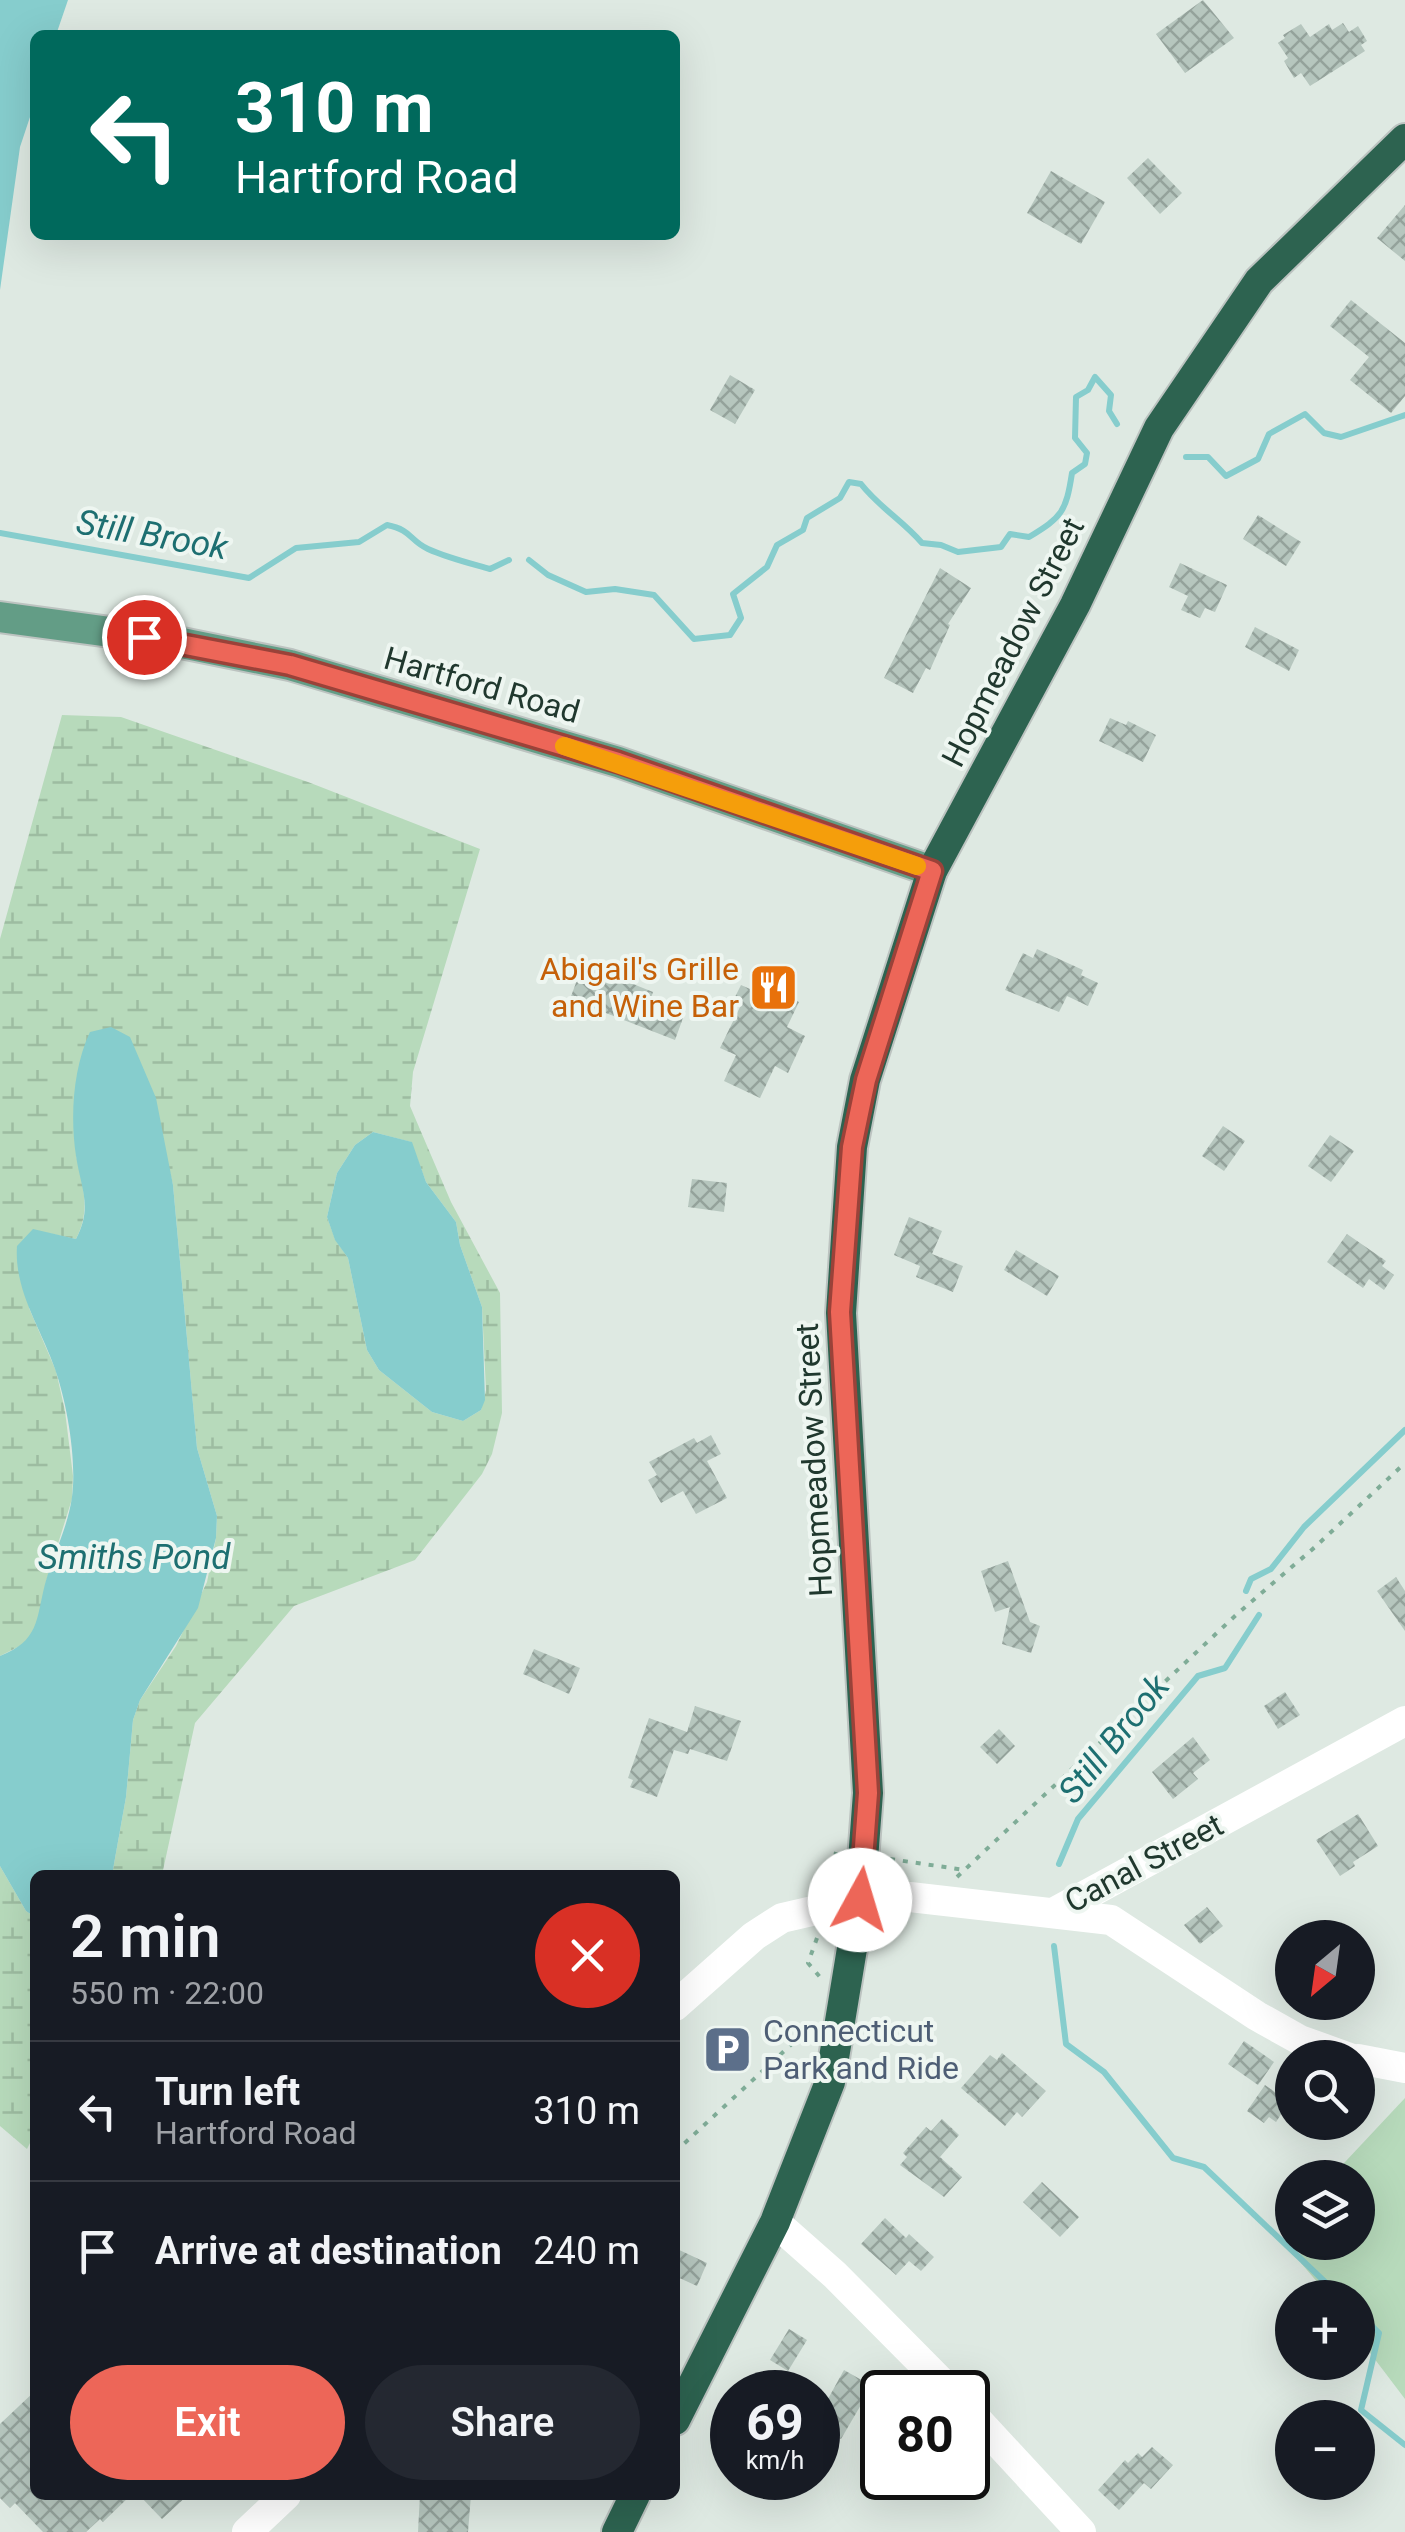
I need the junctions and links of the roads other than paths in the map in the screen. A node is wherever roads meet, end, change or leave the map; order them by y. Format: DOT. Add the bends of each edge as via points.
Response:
graph roads {
  1 [pos="1405,139"];
  2 [pos="0,617"];
  3 [pos="932,871"];
  4 [pos="1405,1721"];
  5 [pos="860,1900"];
  6 [pos="1055,1912"];
  7 [pos="680,2001"];
  8 [pos="1300,2040"];
  9 [pos="1375,2062"];
  10 [pos="1405,2068"];
  11 [pos="775,2222"];
  12 [pos="929,2370"];
  13 [pos="680,2410"];
  14 [pos="990,2434"];
  15 [pos="281,2500"];
  16 [pos="633,2500"];
  17 [pos="246,2532"];
  18 [pos="617,2532"];
  19 [pos="1081,2532"];
  1 -- 3 [label="highway, Hopmeadow Street" via="1259,282 1159,428 1075,605"];
  2 -- 3 [label="main road, Hartford Road" via="290,665 618,762"];
  3 -- 5 [label="highway, Hopmeadow Street" via="866,1080 852,1147 840,1312 868,1793"];
  4 -- 6 [label="street, Canal Street"];
  5 -- 6 [label="street, Canal Street" via="910,1897"];
  5 -- 7 [label="street, Canal Street" via="782,1918"];
  5 -- 11 [label="highway, Hopmeadow Street" via="830,2082"];
  6 -- 8 [label="street" via="1111,1920"];
  9 -- 10 [label="street"];
  11 -- 12 [label="street"];
  11 -- 13 [label="highway, Hopmeadow Street"];
  14 -- 19 [label="street"];
  15 -- 17 [label="street"];
  16 -- 18 [label="highway"];
}
